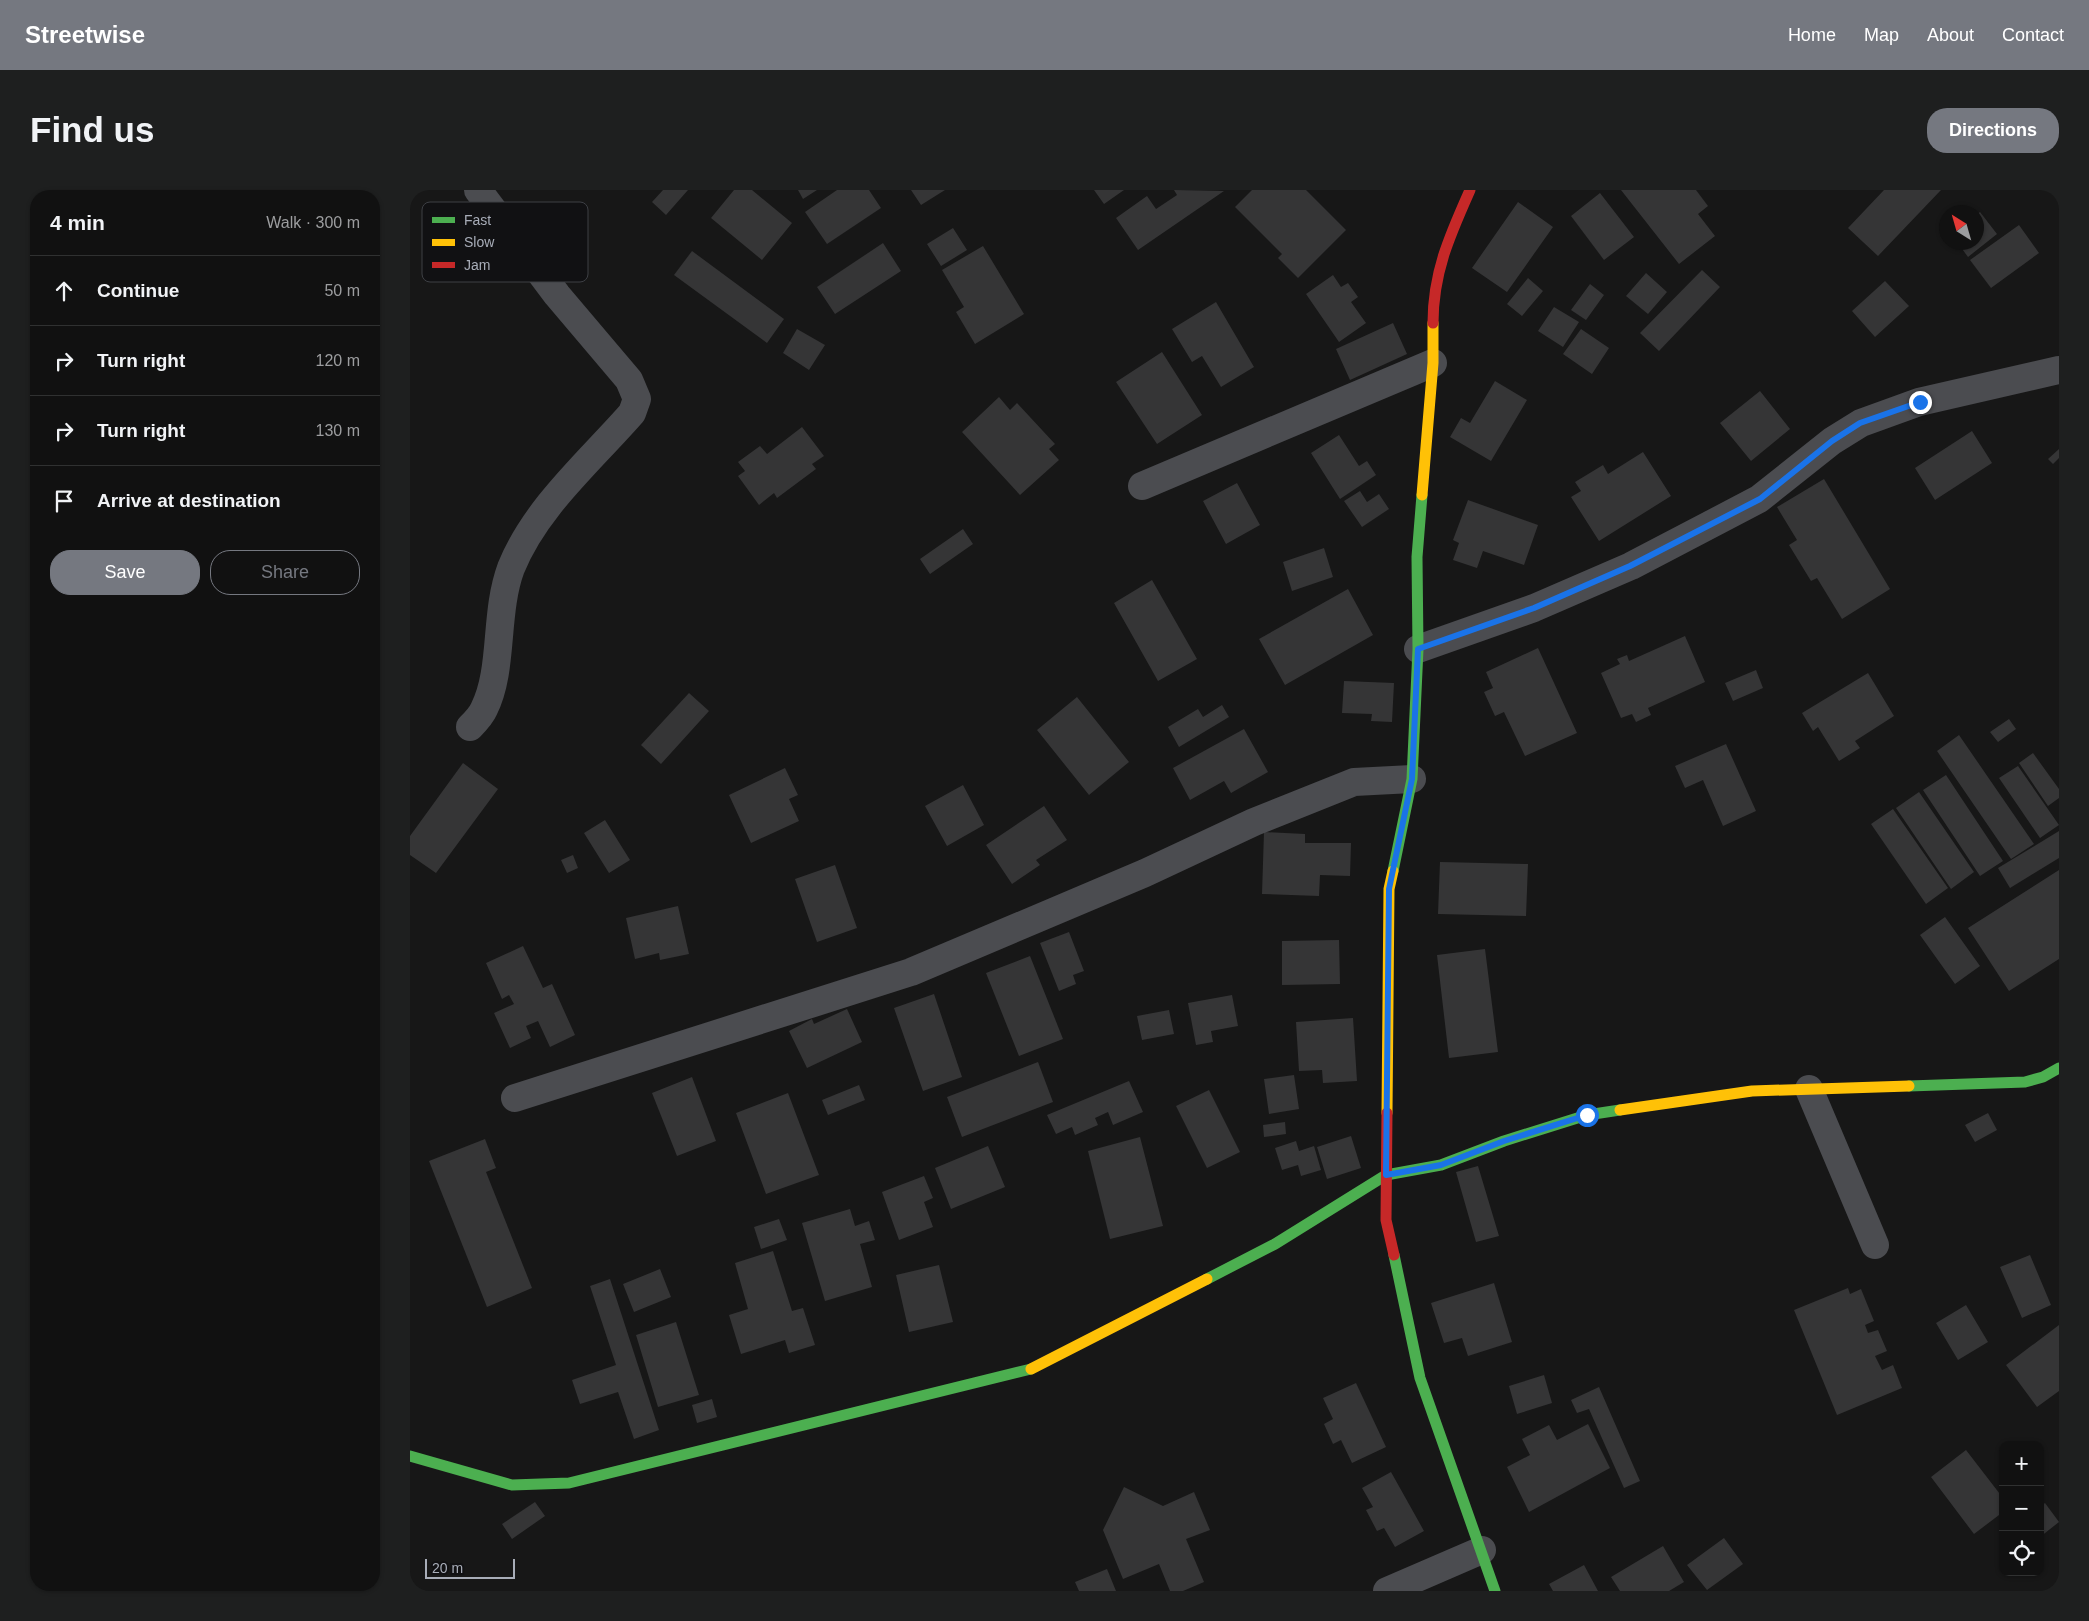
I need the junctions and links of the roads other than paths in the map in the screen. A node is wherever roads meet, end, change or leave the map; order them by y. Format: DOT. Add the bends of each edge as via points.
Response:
graph roads {
  1 [pos="478,190"];
  2 [pos="1470,190"];
  3 [pos="487,202"];
  4 [pos="547,282"];
  5 [pos="1433,363"];
  6 [pos="2059,370"];
  7 [pos="1142,486"];
  8 [pos="1418,649"];
  9 [pos="470,727"];
  10 [pos="1412,779"];
  11 [pos="2059,1068"];
  12 [pos="1809,1089"];
  13 [pos="515,1098"];
  14 [pos="1386,1175"];
  15 [pos="1875,1245"];
  16 [pos="410,1456"];
  17 [pos="1482,1550"];
  18 [pos="1387,1591"];
  19 [pos="1495,1591"];
  1 -- 3 [label="street"];
  2 -- 5 [label="street" via="1445,245 1433,301"];
  4 -- 9 [label="street" via="629,380 637,399 632,414 552,502 527,537 511,568 500,605 494,681 484,710"];
  5 -- 7 [label="street"];
  5 -- 8 [label="street" via="1417,557"];
  6 -- 8 [label="street" via="1920,402 1860,423 1832,441 1760,499 1639,562 1534,608"];
  8 -- 10 [label="street"];
  10 -- 13 [label="street" via="1354,782 1254,822 1145,873 911,972"];
  10 -- 14 [label="street" via="1389,889"];
  11 -- 12 [label="street" via="2025,1082"];
  12 -- 14 [label="street" via="1752,1091 1587,1115 1441,1165"];
  12 -- 15 [label="street"];
  14 -- 16 [label="street" via="1276,1244 1039,1366 1004,1377 569,1483 512,1485"];
  14 -- 17 [label="street" via="1386,1220 1420,1378"];
  17 -- 18 [label="street"];
  17 -- 19 [label="street"];
}
